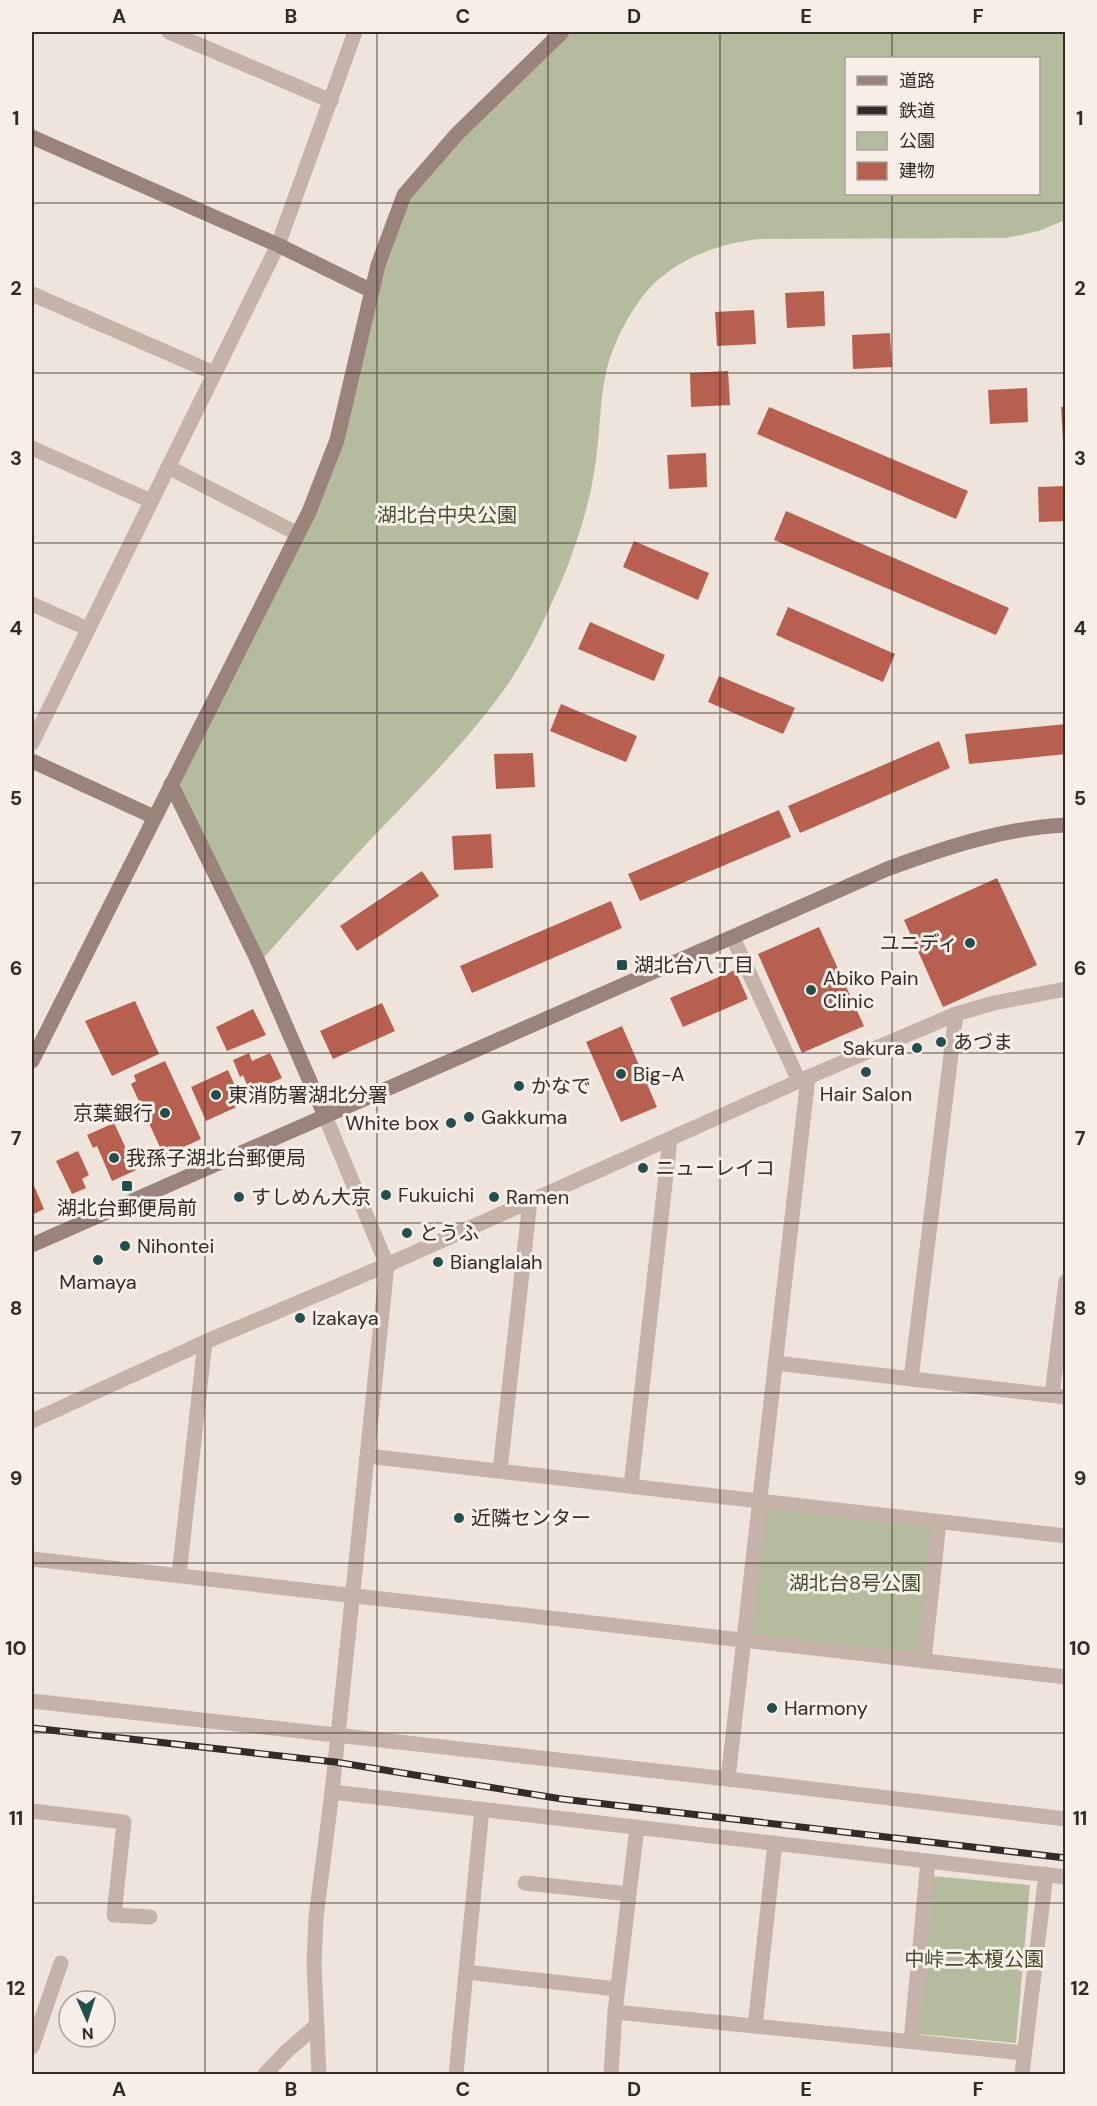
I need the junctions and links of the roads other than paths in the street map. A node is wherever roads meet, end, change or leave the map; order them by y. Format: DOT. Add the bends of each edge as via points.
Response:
graph roads {
  1 [pos="169,32"];
  2 [pos="355,32"];
  3 [pos="562,32"];
  4 [pos="331,101"];
  5 [pos="32,137"];
  6 [pos="278,245"];
  7 [pos="372,291"];
  8 [pos="32,294"];
  9 [pos="213,373"];
  10 [pos="32,448"];
  11 [pos="168,467"];
  12 [pos="151,501"];
  13 [pos="298,534"];
  14 [pos="32,604"];
  15 [pos="88,628"];
  16 [pos="32,743"];
  17 [pos="32,761"];
  18 [pos="171,784"];
  19 [pos="154,817"];
  20 [pos="1065,825"];
  21 [pos="734,938"];
  22 [pos="1065,989"];
  23 [pos="956,1014"];
  24 [pos="32,1061"];
  25 [pos="804,1079"];
  26 [pos="325,1116"];
  27 [pos="670,1139"];
  28 [pos="530,1201"];
  29 [pos="32,1245"];
  30 [pos="387,1265"];
  31 [pos="1065,1281"];
  32 [pos="205,1342"];
  33 [pos="776,1363"];
  34 [pos="911,1379"];
  35 [pos="1058,1396"];
  36 [pos="32,1420"];
  37 [pos="367,1456"];
  38 [pos="500,1470"];
  39 [pos="631,1486"];
  40 [pos="761,1501"];
  41 [pos="939,1521"];
  42 [pos="1065,1536"];
  43 [pos="32,1559"];
  44 [pos="178,1575"];
  45 [pos="351,1596"];
  46 [pos="744,1641"];
  47 [pos="924,1661"];
  48 [pos="1065,1677"];
  49 [pos="32,1701"];
  50 [pos="338,1734"];
  51 [pos="728,1779"];
  52 [pos="332,1792"];
  53 [pos="482,1809"];
  54 [pos="32,1811"];
  55 [pos="1065,1819"];
  56 [pos="637,1827"];
  57 [pos="775,1843"];
  58 [pos="928,1861"];
  59 [pos="1046,1874"];
  60 [pos="1065,1877"];
  61 [pos="525,1883"];
  62 [pos="629,1894"];
  63 [pos="150,1917"];
  64 [pos="61,1964"];
  65 [pos="466,1972"];
  66 [pos="618,1989"];
  67 [pos="615,2012"];
  68 [pos="317,2025"];
  69 [pos="755,2026"];
  70 [pos="910,2042"];
  71 [pos="32,2047"];
  72 [pos="1024,2053"];
  73 [pos="265,2074"];
  74 [pos="319,2074"];
  75 [pos="456,2074"];
  76 [pos="611,2074"];
  77 [pos="1022,2074"];
  1 -- 4 [label="street"];
  2 -- 4 [label="street"];
  3 -- 7 [label="street" via="457,134 405,195"];
  4 -- 6 [label="street"];
  5 -- 6 [label="street"];
  6 -- 7 [label="street"];
  6 -- 9 [label="street"];
  7 -- 13 [label="street" via="337,440"];
  8 -- 9 [label="street"];
  9 -- 11 [label="street"];
  10 -- 12 [label="street"];
  11 -- 12 [label="street"];
  11 -- 13 [label="street"];
  12 -- 15 [label="street"];
  13 -- 18 [label="street"];
  14 -- 15 [label="street"];
  15 -- 16 [label="street"];
  17 -- 19 [label="street"];
  18 -- 19 [label="street"];
  18 -- 26 [label="street" via="256,957"];
  19 -- 24 [label="street"];
  20 -- 21 [label="street" via="1002,833 944,848"];
  21 -- 25 [label="street"];
  21 -- 26 [label="street"];
  22 -- 23 [label="street"];
  23 -- 25 [label="street"];
  23 -- 34 [label="street"];
  25 -- 27 [label="street"];
  25 -- 33 [label="street"];
  26 -- 29 [label="street"];
  26 -- 30 [label="street"];
  27 -- 28 [label="street"];
  27 -- 39 [label="street"];
  28 -- 30 [label="street"];
  28 -- 38 [label="street"];
  30 -- 32 [label="street"];
  30 -- 37 [label="street"];
  31 -- 35 [label="street"];
  32 -- 36 [label="street"];
  32 -- 44 [label="street"];
  33 -- 34 [label="street"];
  33 -- 40 [label="street"];
  34 -- 35 [label="street"];
  37 -- 38 [label="street"];
  37 -- 45 [label="street"];
  38 -- 39 [label="street"];
  39 -- 40 [label="street"];
  40 -- 41 [label="street"];
  40 -- 46 [label="street"];
  41 -- 42 [label="street"];
  41 -- 47 [label="street"];
  43 -- 44 [label="street"];
  44 -- 45 [label="street"];
  45 -- 46 [label="street"];
  45 -- 50 [label="street"];
  46 -- 47 [label="street"];
  46 -- 51 [label="street"];
  47 -- 48 [label="street"];
  49 -- 50 [label="street"];
  50 -- 51 [label="street"];
  50 -- 52 [label="street"];
  51 -- 55 [label="street"];
  52 -- 53 [label="street"];
  52 -- 68 [label="street" via="316,1917"];
  53 -- 56 [label="street"];
  53 -- 65 [label="street"];
  54 -- 63 [label="street" via="124,1822 114,1915"];
  56 -- 57 [label="street"];
  56 -- 62 [label="street"];
  57 -- 58 [label="street"];
  57 -- 69 [label="street"];
  58 -- 59 [label="street"];
  58 -- 70 [label="street"];
  59 -- 60 [label="street"];
  59 -- 72 [label="street"];
  61 -- 62 [label="street"];
  62 -- 66 [label="street"];
  64 -- 71 [label="street"];
  65 -- 66 [label="street"];
  65 -- 75 [label="street"];
  66 -- 67 [label="street"];
  67 -- 69 [label="street"];
  67 -- 76 [label="street"];
  68 -- 73 [label="street"];
  68 -- 74 [label="street"];
  69 -- 70 [label="street"];
  70 -- 72 [label="street"];
  72 -- 77 [label="street"];
}
